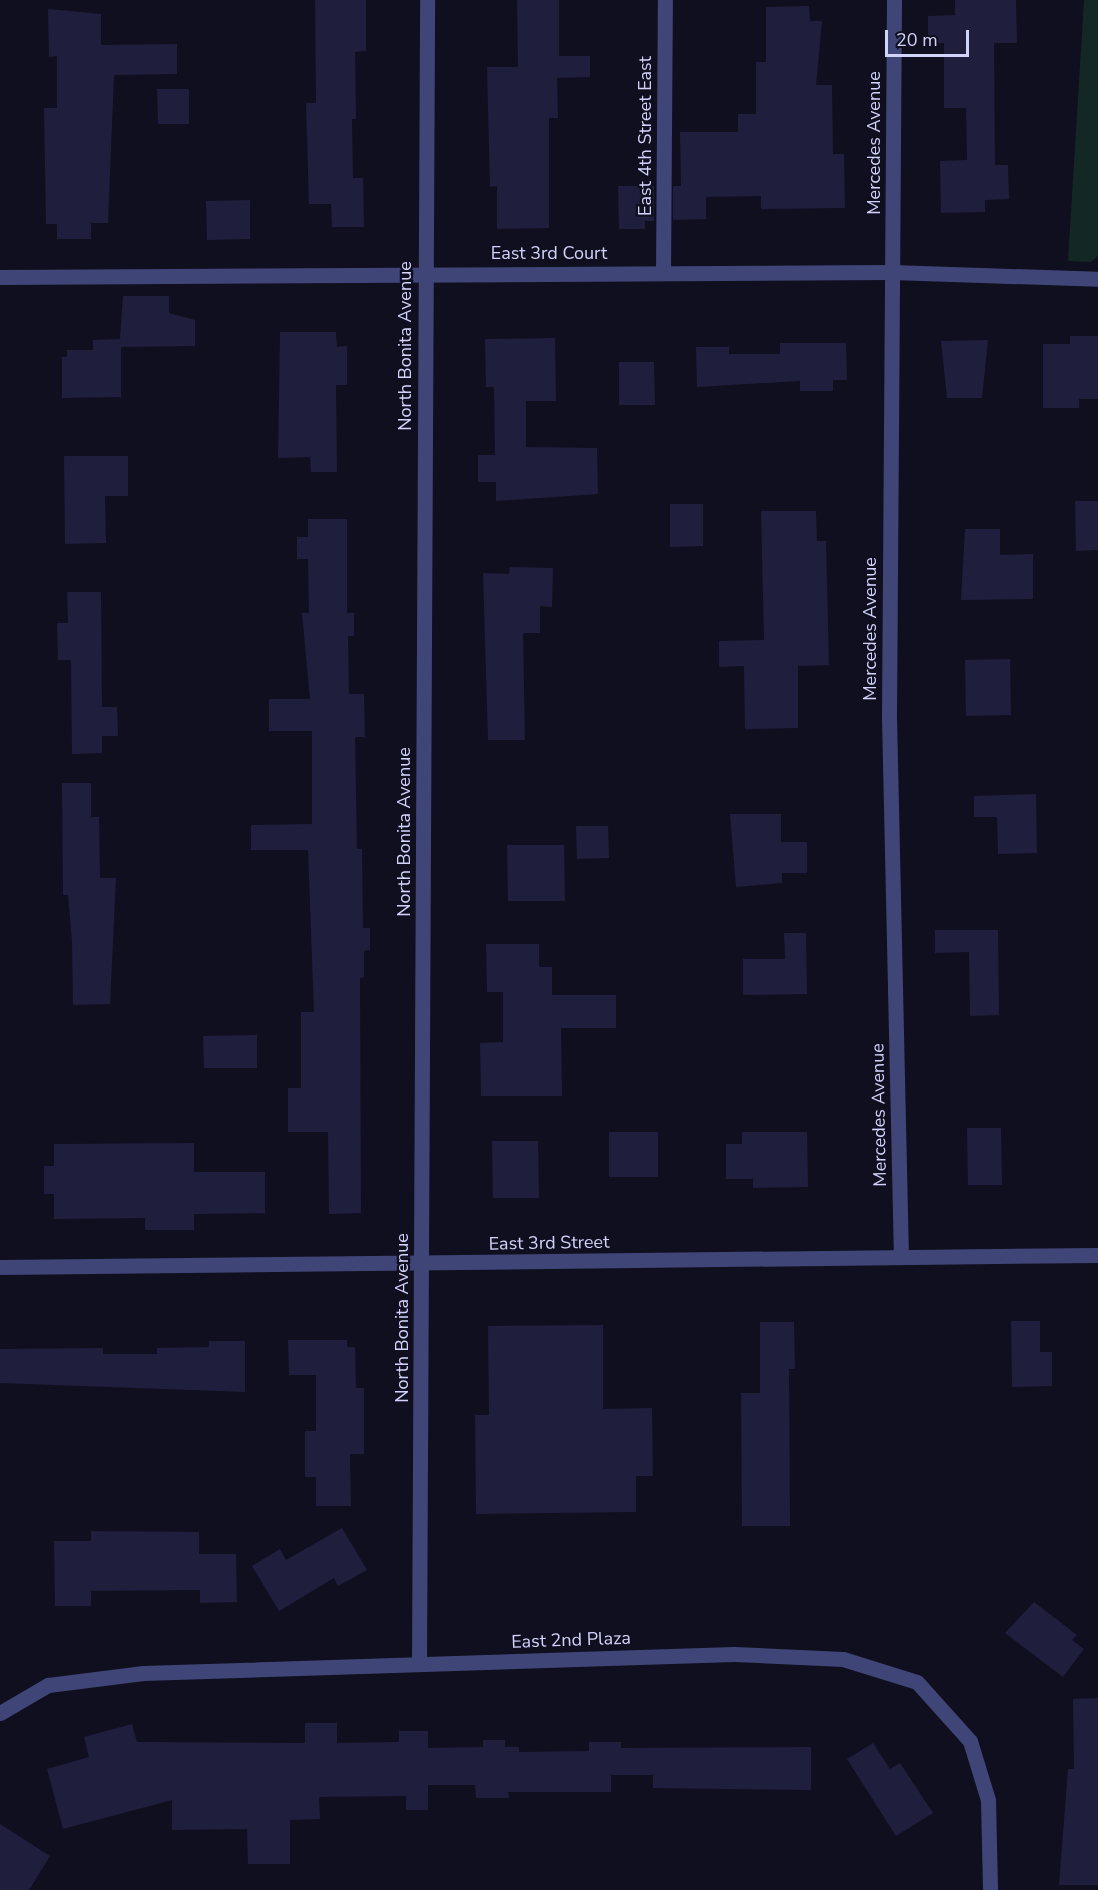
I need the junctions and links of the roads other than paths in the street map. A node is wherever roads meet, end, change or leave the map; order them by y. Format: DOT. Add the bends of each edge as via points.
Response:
graph roads {
  1 [pos="428,0"];
  2 [pos="665,0"];
  3 [pos="894,0"];
  4 [pos="892,272"];
  5 [pos="425,273"];
  6 [pos="663,273"];
  7 [pos="0,277"];
  8 [pos="1098,279"];
  9 [pos="1098,1255"];
  10 [pos="902,1257"];
  11 [pos="422,1264"];
  12 [pos="0,1267"];
  13 [pos="419,1664"];
  14 [pos="0,1713"];
  15 [pos="990,1890"];
  1 -- 5 [label="street, North Bonita Avenue"];
  2 -- 6 [label="street, East 4th Street East"];
  3 -- 4 [label="street, Mercedes Avenue"];
  4 -- 6 [label="street, East 3rd Court"];
  4 -- 8 [label="street, East 3rd Court"];
  4 -- 10 [label="street, Mercedes Avenue" via="889,717"];
  5 -- 6 [label="street, East 3rd Court"];
  5 -- 7 [label="street, East 3rd Court"];
  5 -- 11 [label="street, North Bonita Avenue"];
  9 -- 10 [label="street, East 3rd Street"];
  10 -- 11 [label="street, East 3rd Street"];
  11 -- 12 [label="street, East 3rd Street"];
  11 -- 13 [label="street, North Bonita Avenue"];
  13 -- 14 [label="street, East 2nd Plaza" via="143,1673 48,1685"];
  13 -- 15 [label="street, East 2nd Plaza" via="745,1655 843,1659 917,1682 970,1741 988,1800"];
}
